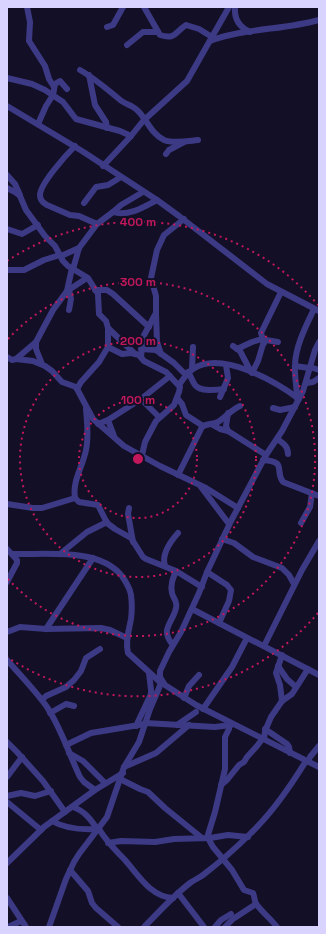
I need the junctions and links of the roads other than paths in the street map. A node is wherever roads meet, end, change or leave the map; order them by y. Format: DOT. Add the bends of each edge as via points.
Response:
graph roads {
  1 [pos="22,7"];
  2 [pos="123,7"];
  3 [pos="144,7"];
  4 [pos="229,7"];
  5 [pos="235,7"];
  6 [pos="27,10"];
  7 [pos="319,20"];
  8 [pos="107,27"];
  9 [pos="158,32"];
  10 [pos="250,32"];
  11 [pos="211,39"];
  12 [pos="127,45"];
  13 [pos="80,70"];
  14 [pos="89,75"];
  15 [pos="7,78"];
  16 [pos="54,87"];
  17 [pos="67,89"];
  18 [pos="53,95"];
  19 [pos="7,106"];
  20 [pos="144,119"];
  21 [pos="38,124"];
  22 [pos="107,128"];
  23 [pos="131,136"];
  24 [pos="198,140"];
  25 [pos="185,141"];
  26 [pos="74,146"];
  27 [pos="166,154"];
  28 [pos="103,166"];
  29 [pos="7,175"];
  30 [pos="121,177"];
  31 [pos="7,188"];
  32 [pos="143,192"];
  33 [pos="20,196"];
  34 [pos="157,200"];
  35 [pos="84,203"];
  36 [pos="113,212"];
  37 [pos="184,219"];
  38 [pos="97,224"];
  39 [pos="38,225"];
  40 [pos="7,229"];
  41 [pos="79,248"];
  42 [pos="60,256"];
  43 [pos="72,268"];
  44 [pos="7,270"];
  45 [pos="87,278"];
  46 [pos="95,290"];
  47 [pos="68,291"];
  48 [pos="282,292"];
  49 [pos="69,310"];
  50 [pos="316,310"];
  51 [pos="156,312"];
  52 [pos="149,327"];
  53 [pos="108,328"];
  54 [pos="142,340"];
  55 [pos="263,341"];
  56 [pos="36,342"];
  57 [pos="278,342"];
  58 [pos="319,342"];
  59 [pos="108,347"];
  60 [pos="193,347"];
  61 [pos="141,349"];
  62 [pos="159,352"];
  63 [pos="135,354"];
  64 [pos="141,357"];
  65 [pos="10,360"];
  66 [pos="42,364"];
  67 [pos="176,364"];
  68 [pos="226,365"];
  69 [pos="295,366"];
  70 [pos="310,368"];
  71 [pos="319,370"];
  72 [pos="189,372"];
  73 [pos="252,372"];
  74 [pos="168,374"];
  75 [pos="319,378"];
  76 [pos="306,383"];
  77 [pos="179,385"];
  78 [pos="77,389"];
  79 [pos="224,389"];
  80 [pos="220,397"];
  81 [pos="177,398"];
  82 [pos="141,399"];
  83 [pos="298,399"];
  84 [pos="240,406"];
  85 [pos="86,407"];
  86 [pos="295,407"];
  87 [pos="273,408"];
  88 [pos="228,413"];
  89 [pos="159,417"];
  90 [pos="108,420"];
  91 [pos="98,424"];
  92 [pos="211,424"];
  93 [pos="203,426"];
  94 [pos="228,430"];
  95 [pos="115,437"];
  96 [pos="277,439"];
  97 [pos="288,454"];
  98 [pos="142,455"];
  99 [pos="265,458"];
  100 [pos="178,475"];
  101 [pos="201,486"];
  102 [pos="312,493"];
  103 [pos="319,496"];
  104 [pos="75,498"];
  105 [pos="7,504"];
  106 [pos="129,508"];
  107 [pos="238,508"];
  108 [pos="106,522"];
  109 [pos="301,523"];
  110 [pos="229,524"];
  111 [pos="178,533"];
  112 [pos="222,539"];
  113 [pos="319,541"];
  114 [pos="134,542"];
  115 [pos="9,551"];
  116 [pos="60,554"];
  117 [pos="93,558"];
  118 [pos="165,566"];
  119 [pos="303,568"];
  120 [pos="176,571"];
  121 [pos="208,572"];
  122 [pos="287,574"];
  123 [pos="7,582"];
  124 [pos="294,584"];
  125 [pos="202,586"];
  126 [pos="192,609"];
  127 [pos="219,623"];
  128 [pos="46,629"];
  129 [pos="7,632"];
  130 [pos="127,638"];
  131 [pos="247,638"];
  132 [pos="173,645"];
  133 [pos="264,646"];
  134 [pos="100,649"];
  135 [pos="282,656"];
  136 [pos="7,660"];
  137 [pos="278,666"];
  138 [pos="308,669"];
  139 [pos="149,673"];
  140 [pos="199,675"];
  141 [pos="318,675"];
  142 [pos="161,682"];
  143 [pos="296,687"];
  144 [pos="184,698"];
  145 [pos="42,700"];
  146 [pos="282,701"];
  147 [pos="74,706"];
  148 [pos="200,709"];
  149 [pos="50,713"];
  150 [pos="145,723"];
  151 [pos="177,725"];
  152 [pos="189,725"];
  153 [pos="231,725"];
  154 [pos="136,726"];
  155 [pos="265,729"];
  156 [pos="263,739"];
  157 [pos="7,742"];
  158 [pos="66,745"];
  159 [pos="319,748"];
  160 [pos="290,752"];
  161 [pos="69,754"];
  162 [pos="312,755"];
  163 [pos="22,757"];
  164 [pos="307,761"];
  165 [pos="317,766"];
  166 [pos="122,773"];
  167 [pos="7,777"];
  168 [pos="105,783"];
  169 [pos="86,784"];
  170 [pos="221,785"];
  171 [pos="95,790"];
  172 [pos="51,791"];
  173 [pos="7,796"];
  174 [pos="85,798"];
  175 [pos="7,802"];
  176 [pos="78,808"];
  177 [pos="65,812"];
  178 [pos="52,821"];
  179 [pos="98,829"];
  180 [pos="41,830"];
  181 [pos="248,836"];
  182 [pos="206,838"];
  183 [pos="108,844"];
  184 [pos="223,859"];
  185 [pos="7,863"];
  186 [pos="70,870"];
  187 [pos="178,893"];
  188 [pos="7,898"];
  189 [pos="173,898"];
  190 [pos="256,904"];
  191 [pos="232,914"];
  192 [pos="21,921"];
  193 [pos="8,927"];
  194 [pos="26,927"];
  195 [pos="49,927"];
  196 [pos="118,927"];
  197 [pos="144,927"];
  198 [pos="204,927"];
  199 [pos="215,927"];
  200 [pos="225,927"];
  201 [pos="277,927"];
  1 -- 6 [label="street"];
  2 -- 8 [label="street" via="112,26"];
  3 -- 9 [label="street"];
  4 -- 11 [label="street"];
  5 -- 10 [label="street" via="238,24"];
  6 -- 16 [label="street" via="30,22 29,41 45,66"];
  7 -- 10 [label="street"];
  9 -- 11 [label="street" via="171,37 186,25 199,29"];
  9 -- 12 [label="street" via="143,32"];
  10 -- 11 [label="street"];
  11 -- 20 [label="street" via="187,81"];
  13 -- 14 [label="street"];
  14 -- 20 [label="street" via="119,100 134,108"];
  14 -- 22 [label="street" via="94,102"];
  15 -- 18 [label="street" via="32,84"];
  16 -- 17 [label="street" via="60,82"];
  16 -- 18 [label="street"];
  18 -- 21 [label="street"];
  18 -- 22 [label="street" via="63,102 76,118"];
  19 -- 21 [label="street"];
  20 -- 23 [label="street"];
  20 -- 25 [label="street" via="153,131 165,140"];
  21 -- 26 [label="street"];
  22 -- 23 [label="street"];
  23 -- 28 [label="street"];
  24 -- 25 [label="street"];
  25 -- 27 [label="street"];
  26 -- 28 [label="street"];
  26 -- 38 [label="street" via="45,183 40,197 47,205"];
  28 -- 30 [label="street"];
  29 -- 33 [label="street" via="15,184"];
  30 -- 32 [label="street"];
  30 -- 35 [label="street" via="108,185 94,189"];
  31 -- 33 [label="street"];
  32 -- 34 [label="street"];
  32 -- 36 [label="street" via="121,204"];
  33 -- 39 [label="street" via="26,210"];
  34 -- 36 [label="street" via="130,213"];
  34 -- 37 [label="street"];
  36 -- 38 [label="street"];
  37 -- 48 [label="street" via="267,284"];
  37 -- 51 [label="street" via="164,235 157,250 151,278 156,296"];
  38 -- 41 [label="street"];
  39 -- 40 [label="street" via="22,234"];
  39 -- 42 [label="street"];
  41 -- 42 [label="street"];
  41 -- 43 [label="street"];
  42 -- 43 [label="street"];
  42 -- 44 [label="street" via="44,260 24,270"];
  43 -- 45 [label="street"];
  43 -- 47 [label="street"];
  45 -- 46 [label="street"];
  45 -- 47 [label="street"];
  46 -- 52 [label="street" via="107,290 114,294"];
  46 -- 53 [label="street" via="99,314 106,321"];
  47 -- 49 [label="street"];
  47 -- 56 [label="street" via="53,310"];
  48 -- 50 [label="street"];
  48 -- 55 [label="street" via="260,333"];
  50 -- 69 [label="street" via="301,341"];
  51 -- 52 [label="street"];
  51 -- 62 [label="street"];
  52 -- 54 [label="street"];
  53 -- 59 [label="street"];
  53 -- 63 [label="street"];
  54 -- 61 [label="street"];
  54 -- 62 [label="street"];
  55 -- 57 [label="street"];
  55 -- 73 [label="street" via="256,367"];
  55 -- 73 [label="street" via="235,347"];
  56 -- 65 [label="street"];
  56 -- 66 [label="street"];
  58 -- 70 [label="street"];
  59 -- 63 [label="street" via="122,354"];
  59 -- 78 [label="street"];
  60 -- 72 [label="street"];
  61 -- 62 [label="street"];
  61 -- 64 [label="street"];
  62 -- 67 [label="street"];
  63 -- 64 [label="street"];
  64 -- 74 [label="street"];
  65 -- 66 [label="street"];
  66 -- 78 [label="street" via="52,370 62,382"];
  67 -- 72 [label="street"];
  67 -- 74 [label="street"];
  68 -- 72 [label="street" via="204,364"];
  68 -- 73 [label="street"];
  68 -- 79 [label="street" via="228,378"];
  69 -- 70 [label="street"];
  69 -- 83 [label="street"];
  70 -- 71 [label="street"];
  70 -- 76 [label="street"];
  72 -- 77 [label="street"];
  72 -- 79 [label="street" via="194,384 200,388"];
  73 -- 83 [label="street"];
  74 -- 77 [label="street"];
  74 -- 82 [label="street"];
  75 -- 76 [label="street"];
  76 -- 83 [label="street"];
  77 -- 81 [label="street"];
  78 -- 85 [label="street"];
  79 -- 80 [label="street"];
  81 -- 89 [label="street" via="171,409"];
  81 -- 93 [label="street" via="186,414"];
  82 -- 89 [label="street"];
  82 -- 90 [label="street"];
  83 -- 86 [label="street"];
  84 -- 88 [label="street"];
  85 -- 91 [label="street"];
  85 -- 104 [label="street" via="86,451 74,488"];
  86 -- 87 [label="street" via="280,410"];
  86 -- 96 [label="street"];
  88 -- 92 [label="street"];
  88 -- 94 [label="street"];
  89 -- 98 [label="street" via="150,431"];
  90 -- 91 [label="street"];
  90 -- 95 [label="street"];
  91 -- 95 [label="street"];
  92 -- 93 [label="street"];
  92 -- 94 [label="street"];
  93 -- 100 [label="street"];
  94 -- 99 [label="street"];
  95 -- 98 [label="street" via="124,446"];
  96 -- 97 [label="street" via="286,446"];
  96 -- 99 [label="street"];
  98 -- 100 [label="street"];
  99 -- 102 [label="street" via="279,466 283,482"];
  99 -- 107 [label="street"];
  100 -- 101 [label="street"];
  101 -- 107 [label="street"];
  101 -- 110 [label="street"];
  102 -- 103 [label="street"];
  102 -- 109 [label="street" via="310,507"];
  104 -- 105 [label="street" via="42,508"];
  104 -- 108 [label="street" via="79,502 98,505"];
  106 -- 114 [label="street"];
  107 -- 110 [label="street"];
  108 -- 114 [label="street"];
  108 -- 116 [label="street" via="87,532"];
  110 -- 112 [label="street"];
  111 -- 118 [label="street" via="164,555"];
  112 -- 121 [label="street"];
  112 -- 122 [label="street" via="234,543 263,562 278,566"];
  113 -- 119 [label="street"];
  114 -- 118 [label="street" via="143,557"];
  115 -- 116 [label="street"];
  115 -- 123 [label="street" via="17,563"];
  116 -- 117 [label="street"];
  117 -- 128 [label="street"];
  117 -- 130 [label="street" via="119,572 129,587 132,608"];
  118 -- 120 [label="street"];
  119 -- 122 [label="street"];
  119 -- 124 [label="street"];
  120 -- 125 [label="street"];
  120 -- 132 [label="street" via="171,586 176,608 167,626 167,636"];
  121 -- 125 [label="street"];
  121 -- 127 [label="street" via="231,590 230,602"];
  122 -- 124 [label="street"];
  124 -- 133 [label="street"];
  125 -- 126 [label="street"];
  126 -- 127 [label="street"];
  126 -- 132 [label="street"];
  127 -- 131 [label="street"];
  128 -- 129 [label="street" via="20,627"];
  128 -- 130 [label="street" via="101,628"];
  130 -- 139 [label="street" via="129,655"];
  131 -- 133 [label="street"];
  131 -- 148 [label="street" via="232,667"];
  132 -- 142 [label="street" via="160,671"];
  133 -- 135 [label="street"];
  134 -- 145 [label="street" via="86,658 74,680"];
  135 -- 137 [label="street"];
  135 -- 138 [label="street"];
  136 -- 145 [label="street"];
  137 -- 143 [label="street"];
  137 -- 146 [label="street" via="276,673"];
  138 -- 141 [label="street"];
  138 -- 143 [label="street"];
  139 -- 142 [label="street"];
  139 -- 154 [label="street" via="152,690"];
  140 -- 144 [label="street" via="189,686"];
  142 -- 144 [label="street"];
  142 -- 150 [label="street"];
  143 -- 146 [label="street" via="292,694"];
  144 -- 148 [label="street"];
  145 -- 149 [label="street"];
  146 -- 155 [label="street"];
  147 -- 149 [label="street" via="66,704"];
  148 -- 151 [label="street"];
  148 -- 152 [label="street"];
  148 -- 153 [label="street"];
  149 -- 158 [label="street"];
  150 -- 151 [label="street"];
  150 -- 154 [label="street"];
  150 -- 166 [label="street" via="139,742"];
  151 -- 152 [label="street"];
  152 -- 153 [label="street"];
  152 -- 166 [label="street" via="156,753"];
  153 -- 156 [label="street"];
  153 -- 170 [label="street" via="225,736 226,764"];
  154 -- 158 [label="street" via="91,732"];
  155 -- 156 [label="street"];
  155 -- 160 [label="street" via="287,744"];
  156 -- 160 [label="street"];
  156 -- 170 [label="street"];
  157 -- 163 [label="street"];
  158 -- 161 [label="street"];
  159 -- 162 [label="street"];
  160 -- 164 [label="street"];
  161 -- 168 [label="street" via="83,761"];
  161 -- 169 [label="street"];
  162 -- 164 [label="street"];
  162 -- 165 [label="street"];
  163 -- 167 [label="street"];
  163 -- 172 [label="street"];
  164 -- 165 [label="street"];
  164 -- 181 [label="street" via="268,816"];
  166 -- 168 [label="street"];
  166 -- 179 [label="street" via="107,817"];
  166 -- 182 [label="street"];
  168 -- 171 [label="street"];
  169 -- 171 [label="street"];
  169 -- 174 [label="street"];
  170 -- 182 [label="street"];
  171 -- 174 [label="street"];
  172 -- 173 [label="street" via="35,796 21,793"];
  172 -- 177 [label="street"];
  174 -- 176 [label="street"];
  174 -- 176 [label="street"];
  175 -- 180 [label="street"];
  176 -- 177 [label="street"];
  176 -- 179 [label="street"];
  177 -- 178 [label="street"];
  178 -- 179 [label="street" via="66,828"];
  178 -- 180 [label="street"];
  179 -- 183 [label="street"];
  179 -- 186 [label="street" via="78,854"];
  180 -- 185 [label="street"];
  181 -- 182 [label="street"];
  181 -- 184 [label="street"];
  182 -- 183 [label="street"];
  182 -- 184 [label="street"];
  183 -- 189 [label="street" via="151,889 165,898"];
  184 -- 187 [label="street"];
  184 -- 190 [label="street" via="244,890 252,892"];
  186 -- 195 [label="street"];
  186 -- 196 [label="street" via="88,891 96,908"];
  187 -- 189 [label="street"];
  187 -- 198 [label="street"];
  188 -- 192 [label="street"];
  189 -- 197 [label="street"];
  190 -- 200 [label="street"];
  190 -- 201 [label="street"];
  191 -- 199 [label="street"];
  192 -- 193 [label="street"];
  192 -- 194 [label="street"];
}
